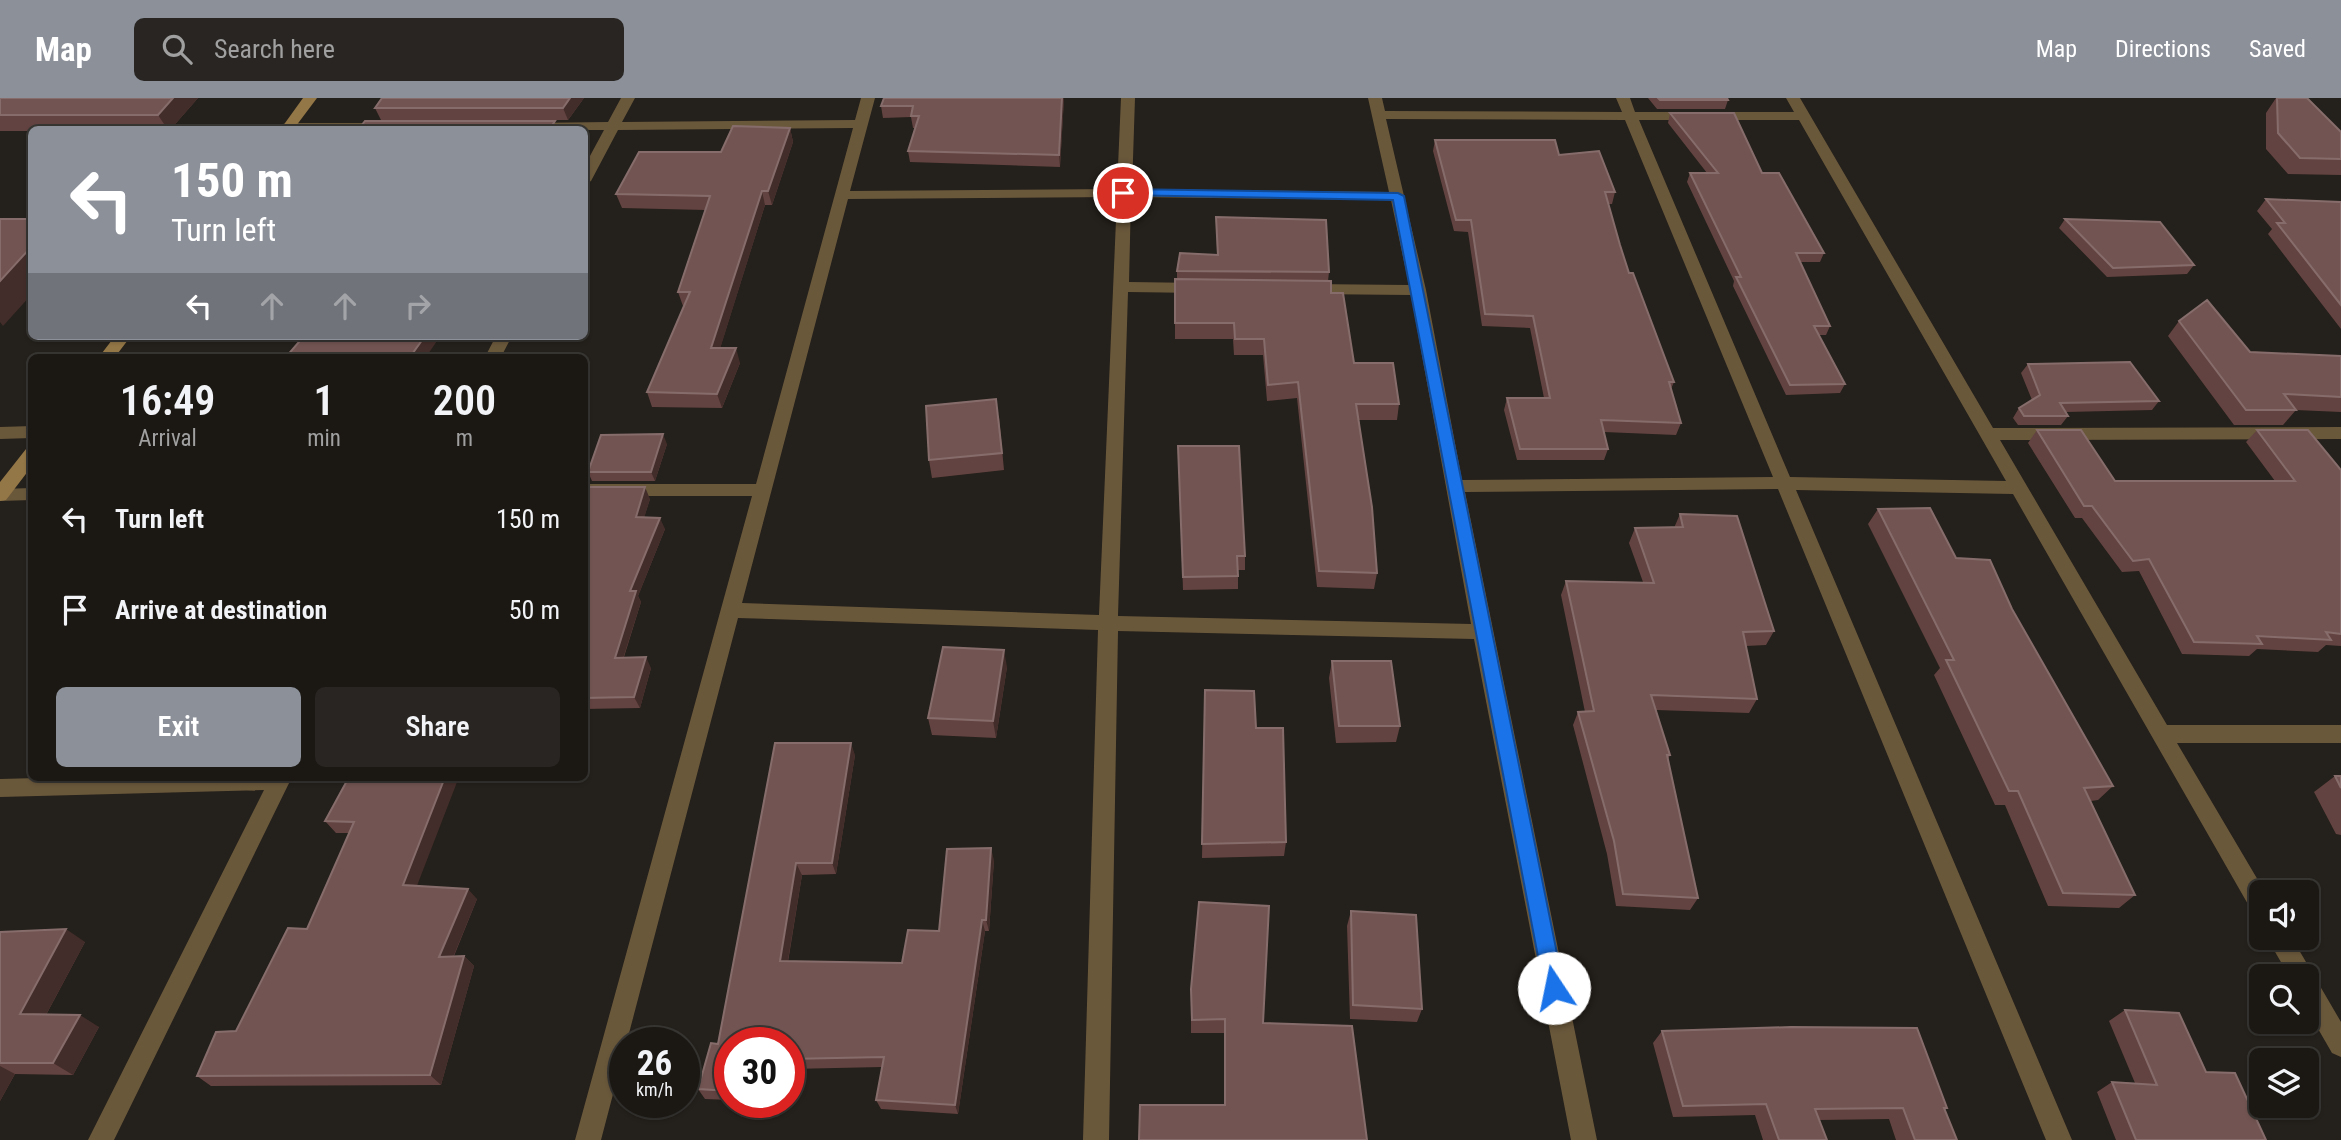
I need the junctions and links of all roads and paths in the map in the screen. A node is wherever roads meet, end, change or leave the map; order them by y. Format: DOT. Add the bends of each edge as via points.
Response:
graph roads {
  1 [pos="310,98"];
  2 [pos="628,98"];
  3 [pos="868,98"];
  4 [pos="1128,98"];
  5 [pos="1793,98"];
  6 [pos="1377,106"];
  7 [pos="1627,107"];
  8 [pos="1804,116"];
  9 [pos="860,124"];
  10 [pos="289,126"];
  11 [pos="588,127"];
  12 [pos="613,127"];
  13 [pos="588,174"];
  14 [pos="1123,193"];
  15 [pos="840,195"];
  16 [pos="1398,196"];
  17 [pos="1120,287"];
  18 [pos="1215,288"];
  19 [pos="1296,289"];
  20 [pos="1418,290"];
  21 [pos="120,340"];
  22 [pos="109,354"];
  23 [pos="28,432"];
  24 [pos="0,433"];
  25 [pos="2341,433"];
  26 [pos="1988,434"];
  27 [pos="28,458"];
  28 [pos="1785,483"];
  29 [pos="1454,486"];
  30 [pos="2020,488"];
  31 [pos="764,489"];
  32 [pos="588,490"];
  33 [pos="0,495"];
  34 [pos="28,495"];
  35 [pos="731,611"];
  36 [pos="1108,623"];
  37 [pos="1482,632"];
  38 [pos="2161,734"];
  39 [pos="2341,734"];
  40 [pos="218,781"];
  41 [pos="279,781"];
  42 [pos="0,788"];
  43 [pos="2249,885"];
  44 [pos="2319,1007"];
  45 [pos="2341,1045"];
  46 [pos="101,1140"];
  47 [pos="588,1140"];
  48 [pos="1096,1140"];
  49 [pos="1584,1140"];
  50 [pos="2059,1140"];
  1 -- 10 [label="main road"];
  2 -- 12 [label="street"];
  3 -- 9 [label="street"];
  4 -- 14 [label="street"];
  5 -- 8 [label="street"];
  6 -- 7 [label="street"];
  6 -- 16 [label="street"];
  7 -- 8 [label="street"];
  7 -- 28 [label="street"];
  8 -- 26 [label="street"];
  9 -- 12 [label="street"];
  9 -- 15 [label="street"];
  11 -- 12 [label="street"];
  12 -- 13 [label="street"];
  14 -- 15 [label="street"];
  14 -- 16 [label="street"];
  14 -- 17 [label="street"];
  15 -- 31 [label="street"];
  16 -- 20 [label="street"];
  17 -- 18 [label="street"];
  17 -- 36 [label="street"];
  19 -- 20 [label="street"];
  20 -- 29 [label="street"];
  21 -- 22 [label="main road"];
  23 -- 24 [label="street"];
  25 -- 26 [label="street"];
  26 -- 30 [label="street"];
  27 -- 33 [label="main road"];
  28 -- 29 [label="street"];
  28 -- 30 [label="street"];
  28 -- 50 [label="street"];
  29 -- 37 [label="street"];
  30 -- 38 [label="street"];
  31 -- 32 [label="street"];
  31 -- 35 [label="street"];
  33 -- 34 [label="street"];
  35 -- 36 [label="street"];
  35 -- 47 [label="street"];
  36 -- 37 [label="street"];
  36 -- 48 [label="street"];
  37 -- 49 [label="street"];
  38 -- 39 [label="street"];
  38 -- 43 [label="street"];
  40 -- 42 [label="street"];
  41 -- 46 [label="street"];
  44 -- 45 [label="street"];
}
